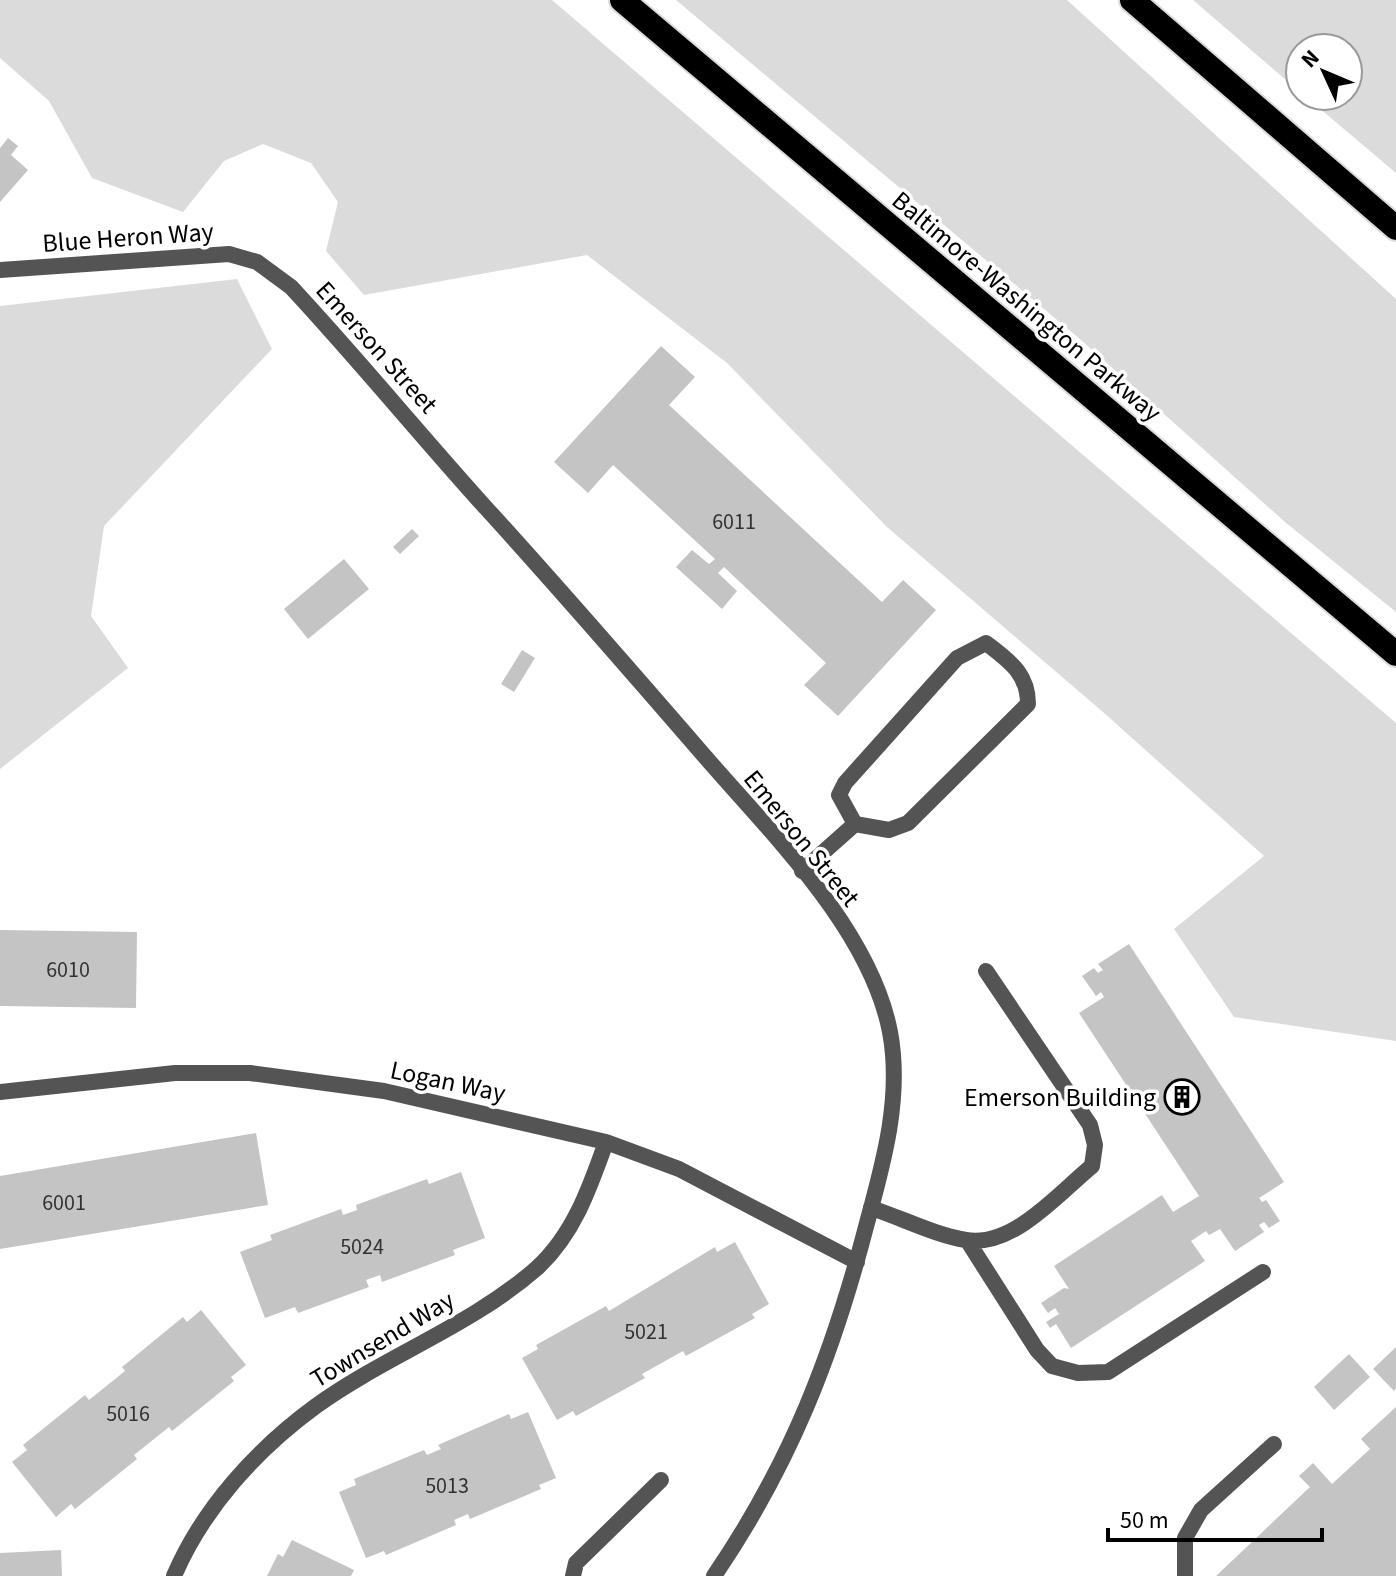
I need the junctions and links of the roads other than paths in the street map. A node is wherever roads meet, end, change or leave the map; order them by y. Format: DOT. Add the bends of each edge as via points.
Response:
graph roads {
  1 [pos="622,0"];
  2 [pos="1132,0"];
  3 [pos="1396,228"];
  4 [pos="257,262"];
  5 [pos="0,270"];
  6 [pos="1396,654"];
  7 [pos="855,824"];
  8 [pos="802,871"];
  9 [pos="986,971"];
  10 [pos="0,1092"];
  11 [pos="606,1142"];
  12 [pos="871,1208"];
  13 [pos="967,1240"];
  14 [pos="857,1262"];
  15 [pos="1263,1272"];
  16 [pos="1274,1444"];
  17 [pos="661,1480"];
  18 [pos="174,1576"];
  19 [pos="573,1576"];
  20 [pos="714,1576"];
  21 [pos="1185,1576"];
  1 -- 6 [label="highway, Baltimore-Washington Parkway"];
  2 -- 3 [label="highway"];
  4 -- 5 [label="street, Blue Heron Way" via="229,254"];
  4 -- 8 [label="street, Emerson Street" via="320,318"];
  7 -- 7 [label="street" via="889,830 908,823 1028,704 1028,686 1018,668 986,643 957,658 845,783 839,795"];
  7 -- 8 [label="street"];
  8 -- 12 [label="street, Emerson Street" via="857,949 890,1032 890,1126"];
  9 -- 13 [label="street" via="1090,1125 1095,1145 1092,1166 1016,1228 993,1240"];
  10 -- 11 [label="street, Logan Way" via="175,1073 250,1073 384,1091"];
  11 -- 14 [label="street, Logan Way" via="679,1169"];
  11 -- 18 [label="street, Townsend Way" via="587,1197 538,1267 429,1341 317,1405 259,1454 213,1508"];
  12 -- 13 [label="street"];
  12 -- 14 [label="street, Emerson Street"];
  13 -- 15 [label="street" via="1037,1350 1052,1366 1078,1373 1108,1372"];
  14 -- 20 [label="street, Emerson Street" via="794,1442 754,1517"];
  16 -- 21 [label="street" via="1201,1510 1185,1538"];
  17 -- 19 [label="street" via="576,1563"];
}
